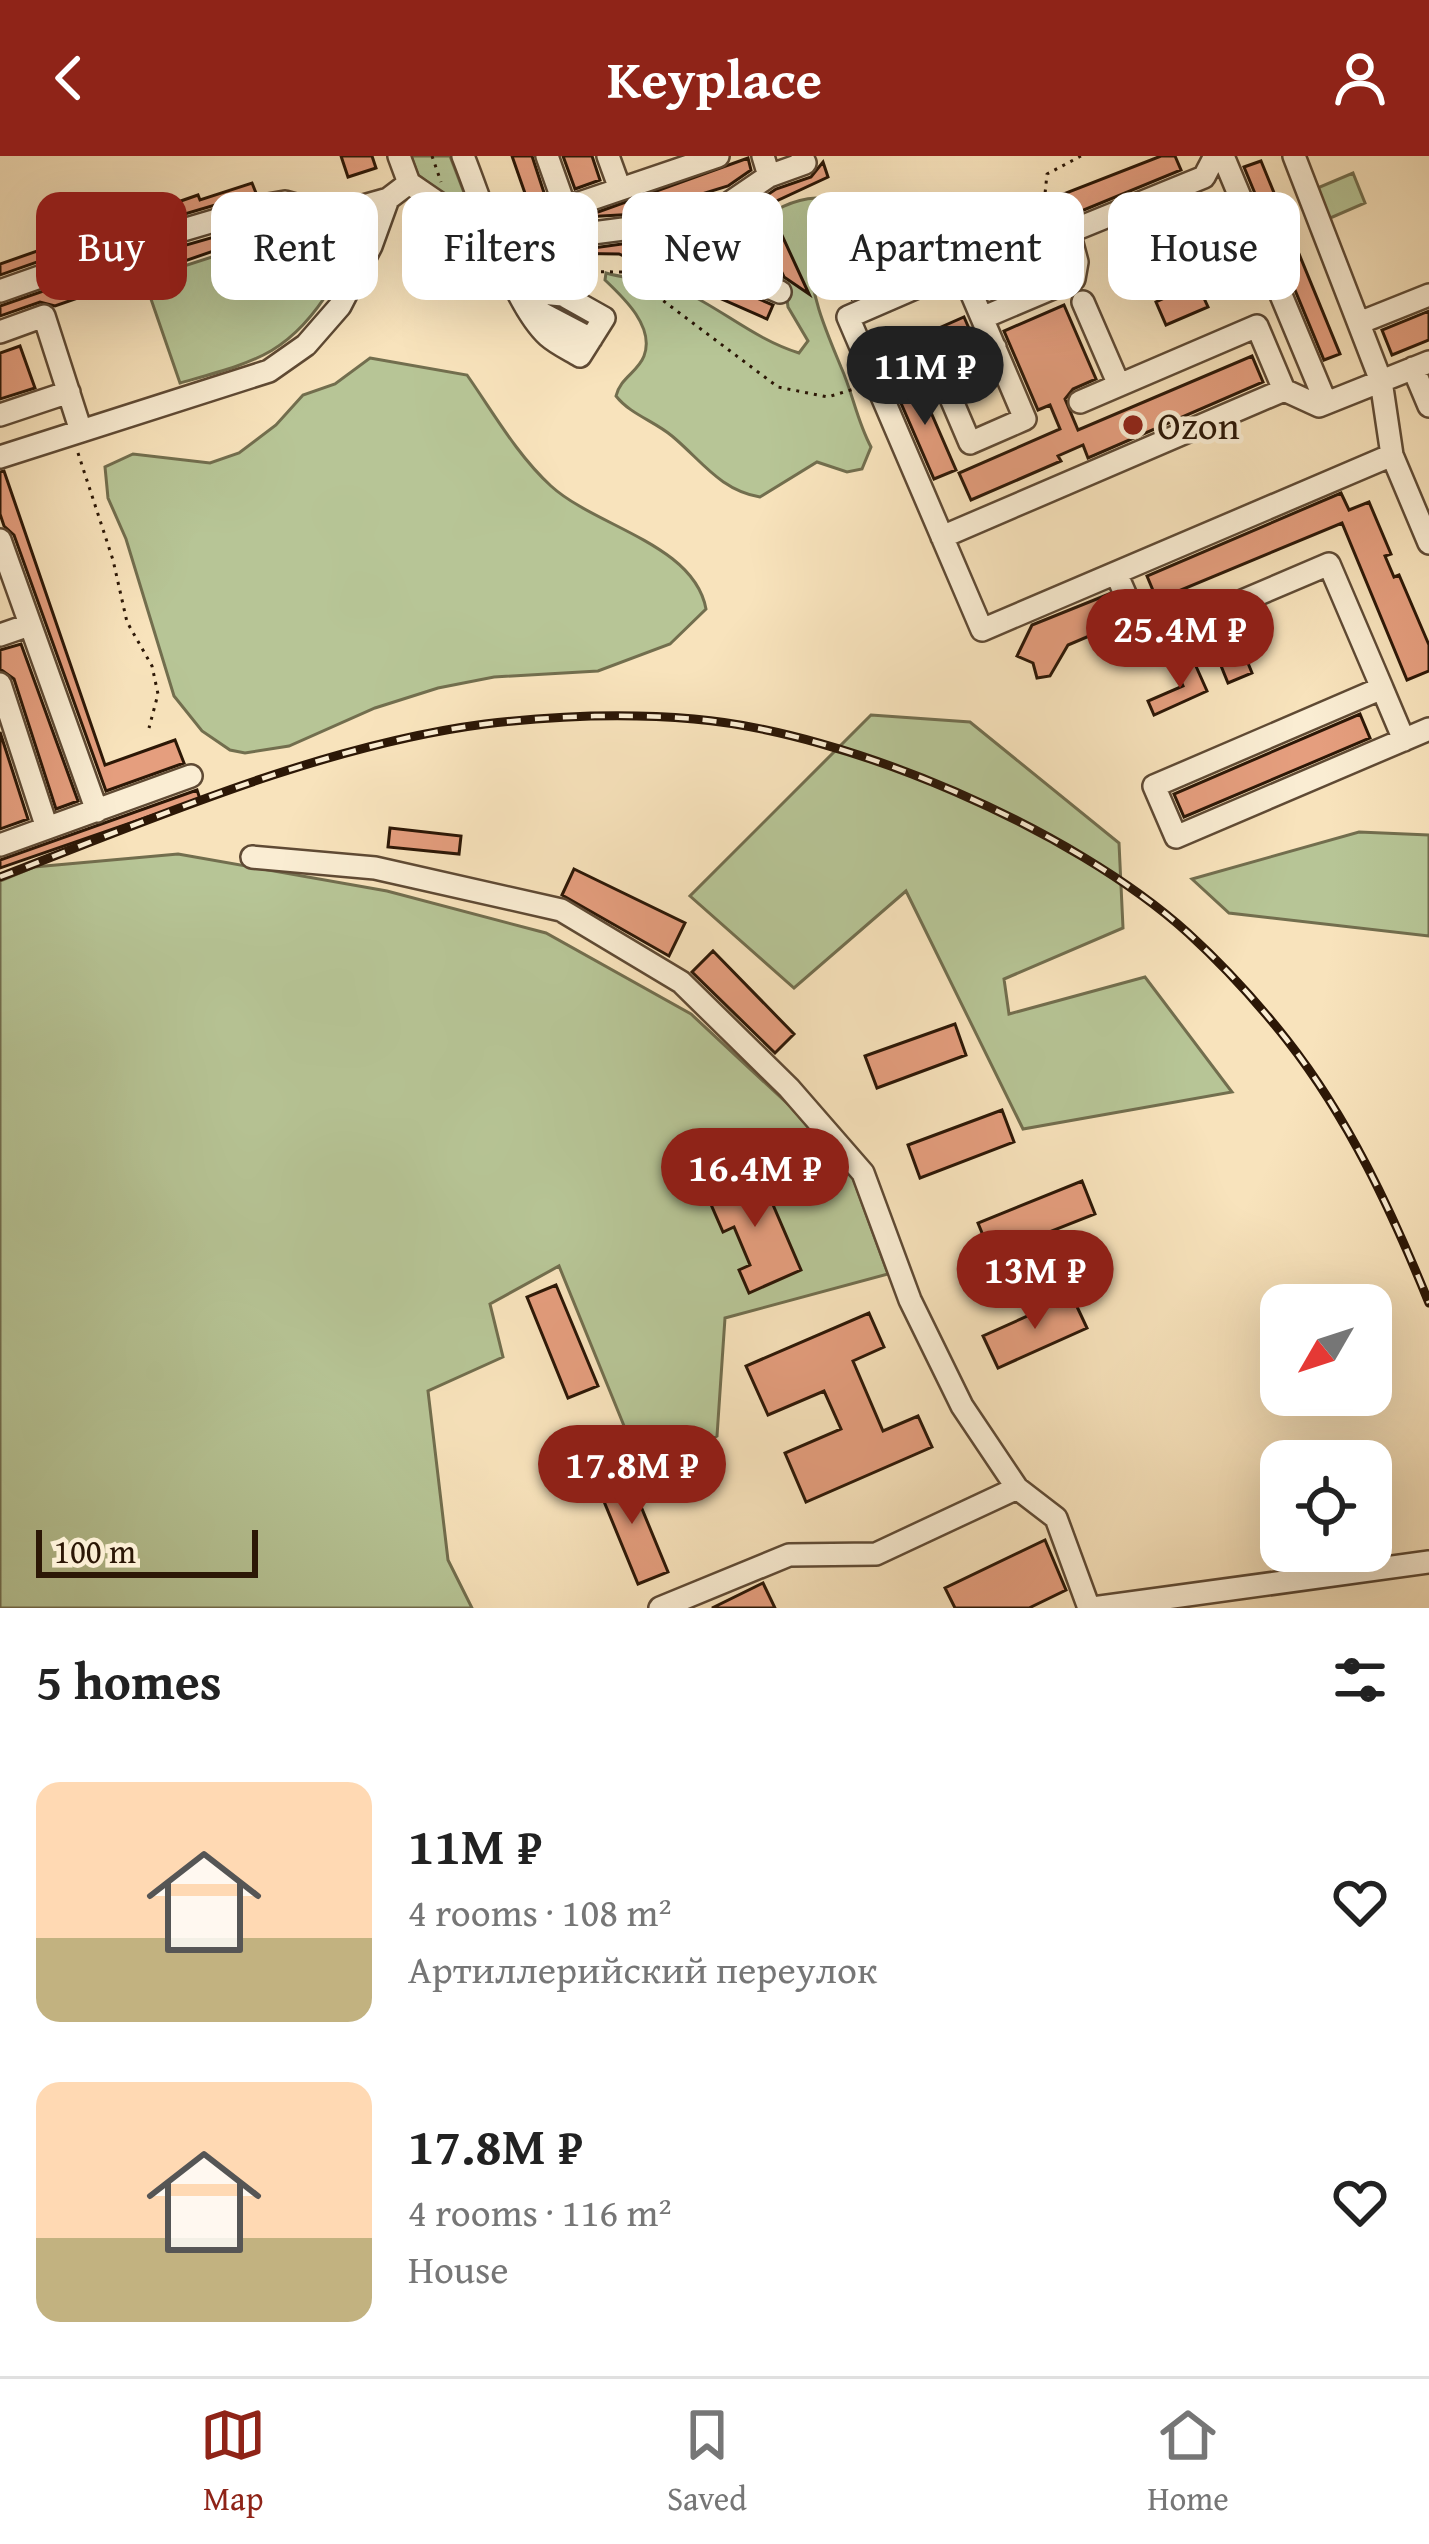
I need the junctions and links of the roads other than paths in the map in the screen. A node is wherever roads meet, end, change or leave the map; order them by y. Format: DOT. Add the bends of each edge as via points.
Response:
graph roads {
  1 [pos="399,156"];
  2 [pos="463,156"];
  3 [pos="547,156"];
  4 [pos="608,156"];
  5 [pos="802,156"];
  6 [pos="1219,156"];
  7 [pos="1294,156"];
  8 [pos="712,157"];
  9 [pos="666,164"];
  10 [pos="766,166"];
  11 [pos="409,183"];
  12 [pos="620,189"];
  13 [pos="422,192"];
  14 [pos="477,192"];
  15 [pos="560,192"];
  16 [pos="739,192"];
  17 [pos="388,199"];
  18 [pos="598,202"];
  19 [pos="0,291"];
  20 [pos="1429,295"];
  21 [pos="522,298"];
  22 [pos="887,300"];
  23 [pos="974,300"];
  24 [pos="1083,302"];
  25 [pos="982,318"];
  26 [pos="1359,323"];
  27 [pos="0,332"];
  28 [pos="994,347"];
  29 [pos="1421,365"];
  30 [pos="939,371"];
  31 [pos="873,377"];
  32 [pos="1381,381"];
  33 [pos="1119,385"];
  34 [pos="1284,390"];
  35 [pos="68,392"];
  36 [pos="1080,402"];
  37 [pos="1326,403"];
  38 [pos="1429,406"];
  39 [pos="0,415"];
  40 [pos="76,433"];
  41 [pos="1392,455"];
  42 [pos="0,458"];
  43 [pos="942,537"];
  44 [pos="0,540"];
  45 [pos="1429,543"];
  46 [pos="1116,573"];
  47 [pos="29,625"];
  48 [pos="0,635"];
  49 [pos="0,683"];
  50 [pos="1382,688"];
  51 [pos="1429,729"];
  52 [pos="1404,740"];
  53 [pos="191,776"];
  54 [pos="97,811"];
  55 [pos="47,828"];
  56 [pos="0,845"];
  57 [pos="251,857"];
  58 [pos="1017,1488"];
  59 [pos="1429,1562"];
  60 [pos="660,1608"];
  61 [pos="1091,1608"];
  1 -- 11 [label="street"];
  2 -- 14 [label="street"];
  3 -- 15 [label="street"];
  4 -- 12 [label="street"];
  5 -- 10 [label="street" via="805,163"];
  6 -- 25 [label="street" via="1204,177 1069,232 1073,279"];
  6 -- 37 [label="street"];
  7 -- 26 [label="street"];
  8 -- 9 [label="street"];
  9 -- 12 [label="street"];
  10 -- 16 [label="street"];
  11 -- 13 [label="street"];
  11 -- 17 [label="street"];
  12 -- 18 [label="street"];
  17 -- 19 [label="street" via="331,215 268,205"];
  17 -- 40 [label="street" via="340,306 306,345 268,371"];
  20 -- 26 [label="street"];
  21 -- 21 [label="street" via="563,295 604,318 580,356 547,335"];
  22 -- 31 [label="street" via="848,317"];
  23 -- 25 [label="street"];
  24 -- 33 [label="street"];
  25 -- 28 [label="street"];
  26 -- 32 [label="street"];
  27 -- 35 [label="street" via="44,316"];
  28 -- 30 [label="street"];
  28 -- 30 [label="street" via="1025,419 970,443"];
  29 -- 32 [label="street"];
  29 -- 38 [label="street"];
  30 -- 31 [label="street" via="928,346"];
  31 -- 43 [label="street"];
  32 -- 37 [label="street"];
  32 -- 41 [label="street"];
  33 -- 34 [label="street" via="1257,326"];
  33 -- 36 [label="street"];
  34 -- 37 [label="street"];
  34 -- 43 [label="street"];
  35 -- 39 [label="street"];
  35 -- 40 [label="street"];
  40 -- 42 [label="street"];
  41 -- 45 [label="street"];
  41 -- 46 [label="street"];
  43 -- 46 [label="street" via="982,630"];
  44 -- 47 [label="street"];
  46 -- 50 [label="street" via="1146,642 1329,564"];
  47 -- 48 [label="street"];
  47 -- 54 [label="street"];
  49 -- 55 [label="street"];
  50 -- 52 [label="street"];
  50 -- 52 [label="street" via="1154,786 1176,837"];
  51 -- 52 [label="street"];
  53 -- 54 [label="street"];
  54 -- 55 [label="street"];
  55 -- 56 [label="street"];
  57 -- 58 [label="street" via="375,868 561,910 681,982 863,1173 910,1300 962,1406"];
  58 -- 60 [label="street" via="876,1554 789,1555"];
  58 -- 61 [label="street" via="1056,1518"];
  59 -- 61 [label="street"];
}
